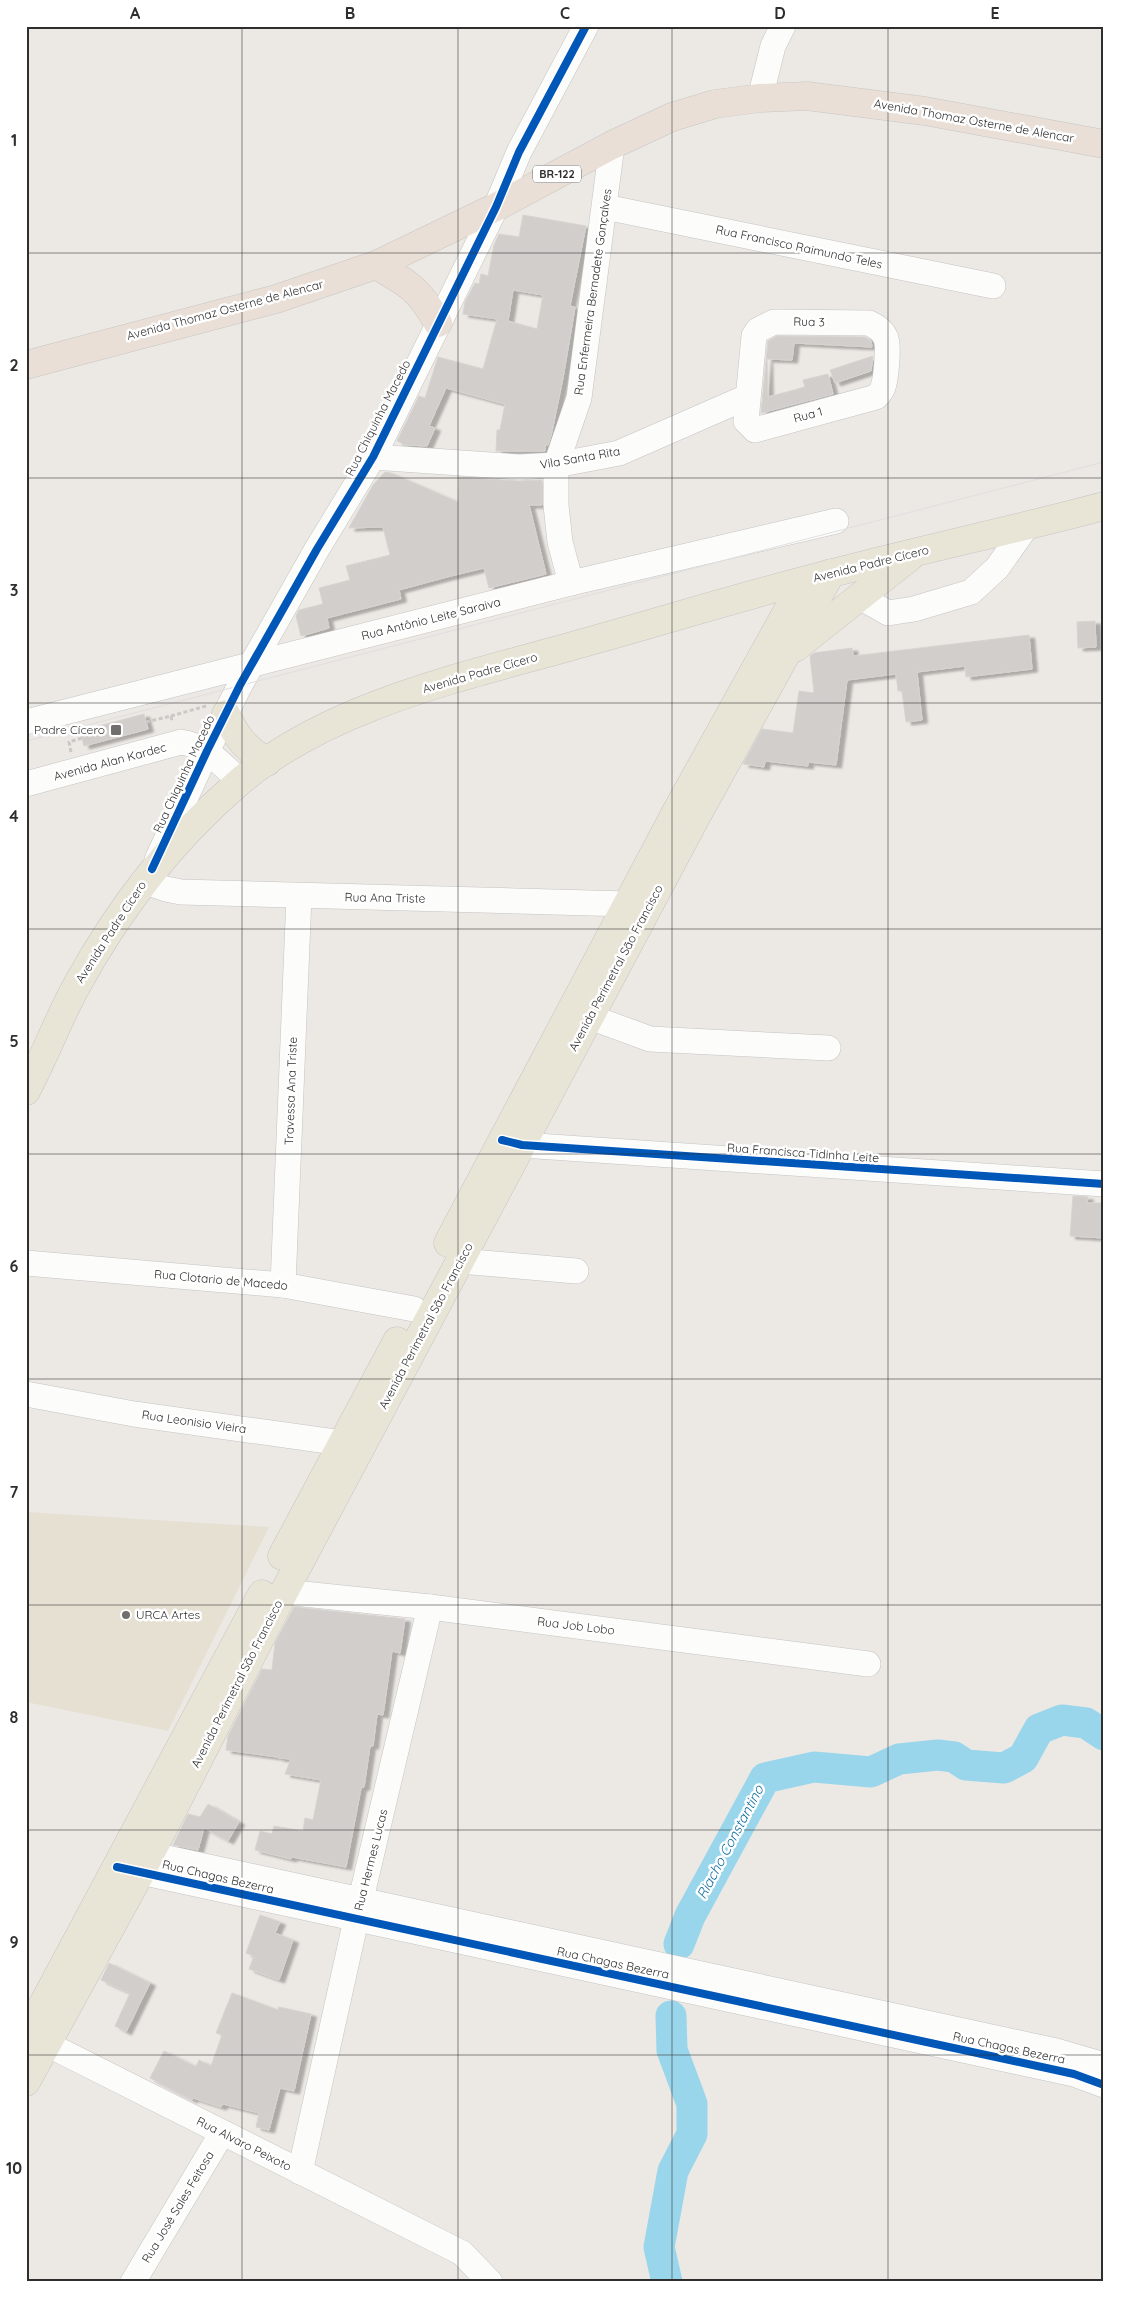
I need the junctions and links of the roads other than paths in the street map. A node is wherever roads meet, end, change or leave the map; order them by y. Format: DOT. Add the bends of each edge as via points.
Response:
graph roads {
  1 [pos="586,26"];
  2 [pos="783,26"];
  3 [pos="760,98"];
  4 [pos="1104,144"];
  5 [pos="612,145"];
  6 [pos="496,207"];
  7 [pos="605,207"];
  8 [pos="376,265"];
  9 [pos="993,286"];
  10 [pos="438,323"];
  11 [pos="26,365"];
  12 [pos="885,378"];
  13 [pos="747,397"];
  14 [pos="373,457"];
  15 [pos="556,465"];
  16 [pos="1104,506"];
  17 [pos="836,522"];
  18 [pos="1026,527"];
  19 [pos="915,553"];
  20 [pos="831,573"];
  21 [pos="804,581"];
  22 [pos="572,583"];
  23 [pos="860,598"];
  24 [pos="785,656"];
  25 [pos="252,664"];
  26 [pos="226,714"];
  27 [pos="26,722"];
  28 [pos="207,751"];
  29 [pos="267,762"];
  30 [pos="240,781"];
  31 [pos="26,784"];
  32 [pos="686,815"];
  33 [pos="148,875"];
  34 [pos="298,896"];
  35 [pos="628,904"];
  36 [pos="590,1017"];
  37 [pos="828,1048"];
  38 [pos="26,1091"];
  39 [pos="512,1143"];
  40 [pos="1104,1184"];
  41 [pos="460,1262"];
  42 [pos="26,1263"];
  43 [pos="576,1271"];
  44 [pos="283,1285"];
  45 [pos="414,1309"];
  46 [pos="26,1394"];
  47 [pos="351,1447"];
  48 [pos="284,1592"];
  49 [pos="430,1607"];
  50 [pos="868,1664"];
  51 [pos="134,1861"];
  52 [pos="359,1910"];
  53 [pos="32,2037"];
  54 [pos="1104,2065"];
  55 [pos="26,2082"];
  56 [pos="1104,2086"];
  57 [pos="222,2133"];
  58 [pos="300,2172"];
  59 [pos="133,2282"];
  60 [pos="490,2282"];
  1 -- 6 [label="street, Rua Chiquinha Macedo" via="518,152"];
  2 -- 3 [label="street" via="773,46"];
  3 -- 4 [label="highway, Avenida Thomaz Osterne de Alencar / BR-122" via="807,96 925,110"];
  3 -- 5 [label="highway, Avenida Thomaz Osterne de Alencar / BR-122" via="715,104 672,117"];
  5 -- 6 [label="highway, Avenida Thomaz Osterne de Alencar / BR-122"];
  5 -- 7 [label="street, Rua Enfermeira Bernadete Gonçalves"];
  6 -- 8 [label="highway, Avenida Thomaz Osterne de Alencar / BR-122"];
  6 -- 10 [label="street, Rua Chiquinha Macedo"];
  7 -- 9 [label="street, Rua Francisco Raimundo Teles"];
  7 -- 15 [label="street, Rua Enfermeira Bernadete Gonçalves" via="579,398"];
  8 -- 10 [label="highway" via="412,286"];
  8 -- 11 [label="highway, Avenida Thomaz Osterne de Alencar / BR-122" via="276,299"];
  10 -- 14 [label="street, Rua Chiquinha Macedo"];
  12 -- 13 [label="street, Rua 1" via="884,386 876,397 754,430 746,421"];
  12 -- 13 [label="street, Rua 3" via="887,341 883,333 869,323 774,322 758,330 754,336"];
  13 -- 15 [label="street, Vila Santa Rita" via="619,453"];
  14 -- 15 [label="street, Vila Santa Rita" via="519,467"];
  14 -- 25 [label="street, Rua Chiquinha Macedo"];
  15 -- 22 [label="street, Rua Enfermeira Bernadete Gonçalves" via="560,542"];
  16 -- 18 [label="main road, Avenida Padre Cícero"];
  17 -- 22 [label="street, Rua Antônio Leite Saraiva"];
  18 -- 19 [label="main road, Avenida Padre Cícero"];
  18 -- 23 [label="street" via="997,568 971,592 914,609 888,612"];
  19 -- 20 [label="main road, Avenida Padre Cícero"];
  19 -- 23 [label="main road"];
  20 -- 21 [label="main road, Avenida Padre Cícero"];
  20 -- 24 [label="main road, Avenida Perimetral São Francisco"];
  21 -- 29 [label="main road, Avenida Padre Cícero" via="402,696 344,718 300,740"];
  21 -- 32 [label="main road, Avenida Perimetral São Francisco"];
  22 -- 25 [label="street, Rua Antônio Leite Saraiva"];
  23 -- 24 [label="main road"];
  24 -- 32 [label="main road, Avenida Perimetral São Francisco"];
  25 -- 26 [label="street, Rua Chiquinha Macedo"];
  25 -- 27 [label="street, Rua Antônio Leite Saraiva"];
  26 -- 28 [label="street, Rua Chiquinha Macedo"];
  26 -- 29 [label="main road" via="242,743"];
  28 -- 30 [label="street, Avenida Alan Kardec"];
  28 -- 31 [label="street, Avenida Alan Kardec" via="181,742"];
  28 -- 33 [label="street, Rua Chiquinha Macedo"];
  29 -- 30 [label="main road, Avenida Padre Cícero"];
  30 -- 33 [label="main road, Avenida Padre Cícero" via="201,817"];
  32 -- 35 [label="main road, Avenida Perimetral São Francisco"];
  32 -- 36 [label="main road, Avenida Perimetral São Francisco"];
  33 -- 34 [label="street, Rua Ana Triste" via="166,889 181,892"];
  33 -- 38 [label="main road, Avenida Padre Cícero" via="106,934 75,988"];
  34 -- 35 [label="street, Rua Ana Triste"];
  34 -- 44 [label="street, Travessa Ana Triste"];
  35 -- 39 [label="main road, Avenida Perimetral São Francisco"];
  36 -- 37 [label="street" via="650,1039"];
  36 -- 39 [label="main road, Avenida Perimetral São Francisco"];
  39 -- 40 [label="street, Rua Francisca Tidinha Leite"];
  39 -- 41 [label="main road, Avenida Perimetral São Francisco"];
  39 -- 45 [label="main road, Avenida Perimetral São Francisco"];
  41 -- 43 [label="street"];
  41 -- 47 [label="main road, Avenida Perimetral São Francisco"];
  42 -- 44 [label="street, Rua Clotario de Macedo"];
  44 -- 45 [label="street, Rua Clotario de Macedo"];
  45 -- 47 [label="main road, Avenida Perimetral São Francisco"];
  46 -- 47 [label="street, Rua Leonisio Vieira"];
  47 -- 48 [label="main road, Avenida Perimetral São Francisco"];
  47 -- 51 [label="main road, Avenida Perimetral São Francisco"];
  48 -- 49 [label="street, Rua Job Lobo"];
  48 -- 51 [label="main road, Avenida Perimetral São Francisco"];
  49 -- 50 [label="street, Rua Job Lobo"];
  49 -- 52 [label="street, Rua Hermes Lucas"];
  51 -- 52 [label="street, Rua Chagas Bezerra"];
  51 -- 53 [label="main road, Avenida Perimetral São Francisco"];
  52 -- 54 [label="street, Rua Chagas Bezerra" via="731,1979 1046,2048"];
  52 -- 56 [label="street, Rua Chagas Bezerra" via="1074,2074"];
  52 -- 58 [label="street, Rua Hermes Lucas"];
  53 -- 55 [label="main road, Avenida Perimetral São Francisco"];
  53 -- 57 [label="street, Rua Alvaro Peixoto"];
  57 -- 58 [label="street, Rua Alvaro Peixoto"];
  57 -- 59 [label="street, Rua José Sales Feitosa"];
  58 -- 60 [label="street, Rua Alvaro Peixoto" via="462,2253"];
}
